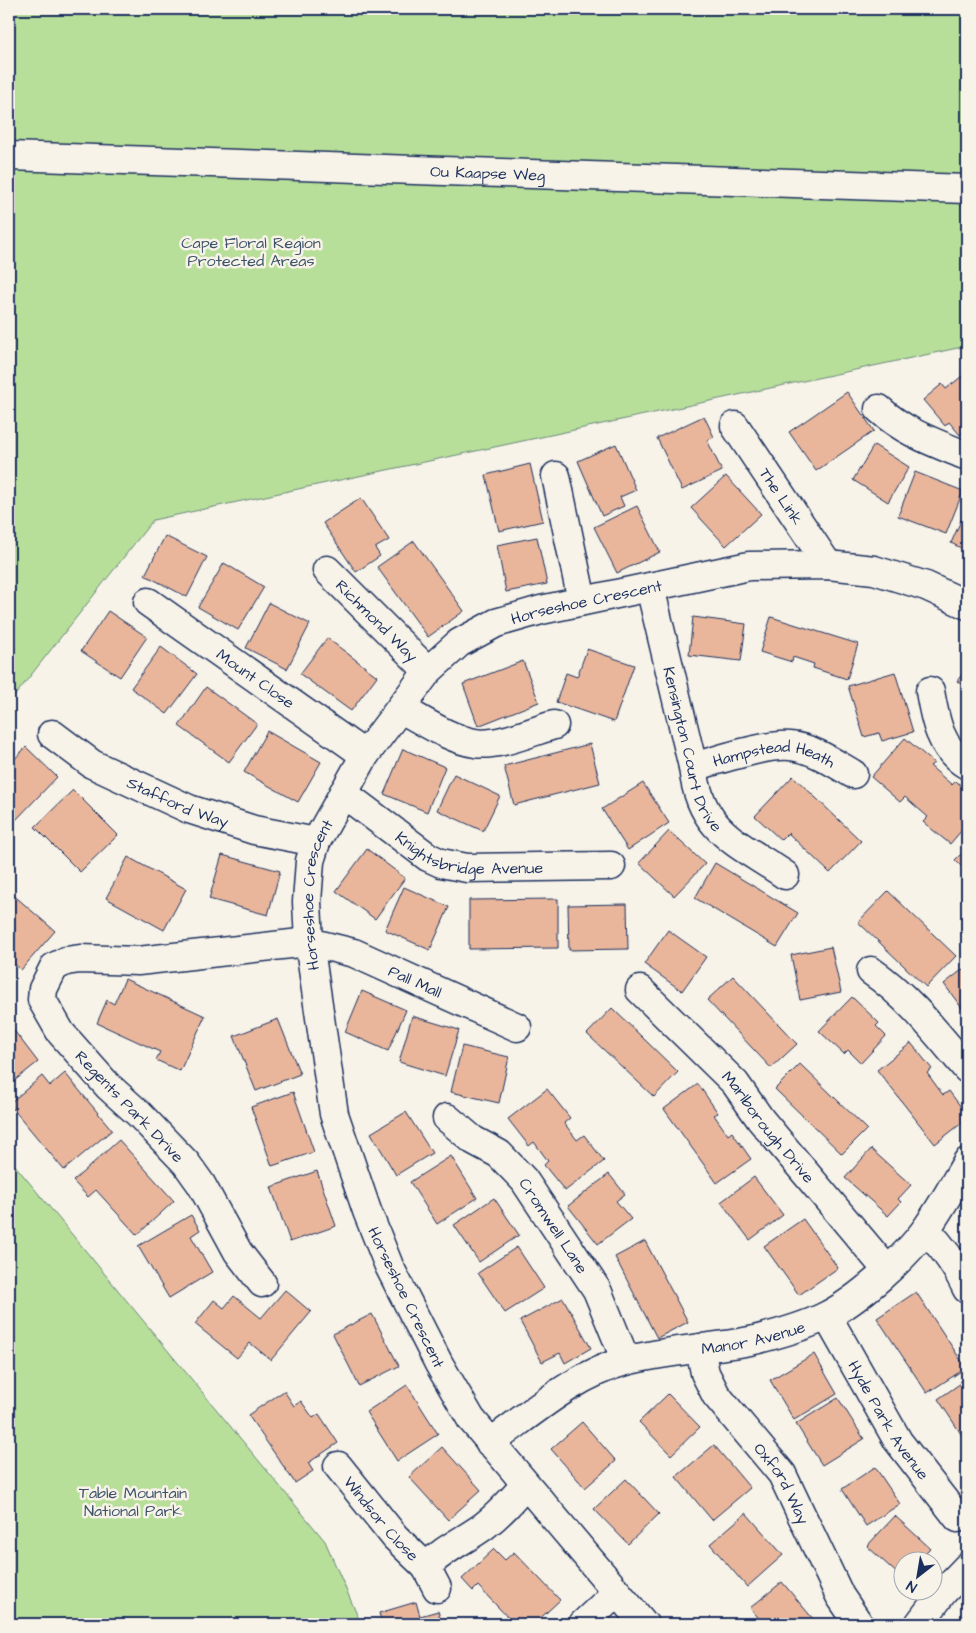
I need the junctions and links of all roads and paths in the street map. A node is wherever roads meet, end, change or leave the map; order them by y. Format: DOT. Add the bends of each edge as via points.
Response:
graph roads {
  1 [pos="9,156"];
  2 [pos="967,189"];
  3 [pos="879,409"];
  4 [pos="735,426"];
  5 [pos="967,456"];
  6 [pos="556,476"];
  7 [pos="828,565"];
  8 [pos="327,570"];
  9 [pos="650,587"];
  10 [pos="582,601"];
  11 [pos="148,602"];
  12 [pos="967,605"];
  13 [pos="428,671"];
  14 [pos="930,692"];
  15 [pos="401,709"];
  16 [pos="554,725"];
  17 [pos="52,734"];
  18 [pos="365,755"];
  19 [pos="967,765"];
  20 [pos="693,767"];
  21 [pos="853,774"];
  22 [pos="343,793"];
  23 [pos="316,842"];
  24 [pos="611,866"];
  25 [pos="785,875"];
  26 [pos="309,942"];
  27 [pos="871,971"];
  28 [pos="640,990"];
  29 [pos="517,1027"];
  30 [pos="967,1069"];
  31 [pos="447,1118"];
  32 [pos="967,1162"];
  33 [pos="926,1230"];
  34 [pos="887,1270"];
  35 [pos="262,1283"];
  36 [pos="967,1289"];
  37 [pos="827,1316"];
  38 [pos="700,1348"];
  39 [pos="626,1361"];
  40 [pos="490,1443"];
  41 [pos="338,1466"];
  42 [pos="525,1485"];
  43 [pos="958,1518"];
  44 [pos="967,1568"];
  45 [pos="616,1593"];
  46 [pos="583,1624"];
  47 [pos="644,1624"];
  48 [pos="859,1624"];
  49 [pos="919,1624"];
  1 -- 2 [label="street, Ou Kaapse Weg"];
  3 -- 5 [label="street" via="899,426"];
  4 -- 7 [label="street, The Link"];
  6 -- 10 [label="street"];
  7 -- 9 [label="street, Horseshoe Crescent" via="749,566"];
  7 -- 12 [label="street, Horseshoe Crescent" via="892,574"];
  8 -- 13 [label="street, Richmond Way"];
  9 -- 10 [label="street, Horseshoe Crescent"];
  9 -- 20 [label="street, Kensington Court Drive"];
  10 -- 13 [label="street, Horseshoe Crescent" via="496,623 459,643"];
  11 -- 18 [label="street, Mount Close"];
  13 -- 15 [label="street, Horseshoe Crescent"];
  14 -- 19 [label="street" via="934,719 941,737 952,753"];
  15 -- 16 [label="street" via="444,732 476,744 492,743"];
  15 -- 18 [label="street, Horseshoe Crescent"];
  17 -- 23 [label="street, Stafford Way" via="92,764 189,809 254,830"];
  18 -- 22 [label="street, Horseshoe Crescent"];
  20 -- 21 [label="street, Hampstead Heath" via="790,746 824,757"];
  20 -- 25 [label="street, Kensington Court Drive" via="695,788 702,805 720,832"];
  22 -- 23 [label="street, Horseshoe Crescent"];
  22 -- 24 [label="street, Knightsbridge Avenue" via="428,857 446,865 466,868"];
  23 -- 26 [label="street, Horseshoe Crescent" via="310,861 307,902"];
  26 -- 29 [label="street, Pall Mall" via="354,953"];
  26 -- 35 [label="street, Regents Park Drive" via="138,961 99,958 66,961 54,967 43,989 42,1000 61,1033 108,1086 186,1163 216,1208 238,1252"];
  26 -- 40 [label="street, Horseshoe Crescent" via="334,1114 366,1211 389,1266 443,1372 471,1419"];
  27 -- 30 [label="street" via="914,1007"];
  28 -- 34 [label="street, Marlborough Drive" via="736,1083 761,1120"];
  31 -- 39 [label="street, Cromwell Lane" via="466,1136 509,1162 524,1180 597,1290"];
  32 -- 33 [label="street, Manor Avenue"];
  33 -- 34 [label="street, Manor Avenue"];
  33 -- 36 [label="street" via="954,1262"];
  34 -- 37 [label="street, Manor Avenue"];
  37 -- 38 [label="street, Manor Avenue" via="788,1331"];
  37 -- 43 [label="street, Hyde Park Avenue" via="898,1442"];
  38 -- 39 [label="street, Manor Avenue"];
  38 -- 48 [label="street, Oxford Way" via="705,1373 716,1395 782,1474 840,1596"];
  39 -- 40 [label="street, Manor Avenue" via="568,1389"];
  40 -- 42 [label="street, Horseshoe Crescent"];
  41 -- 42 [label="street, Windsor Close" via="432,1577 459,1540 482,1528"];
  42 -- 45 [label="street, Horseshoe Crescent"];
  44 -- 49 [label="street" via="943,1592"];
  45 -- 46 [label="street"];
  45 -- 47 [label="street, Horseshoe Crescent"];
}
